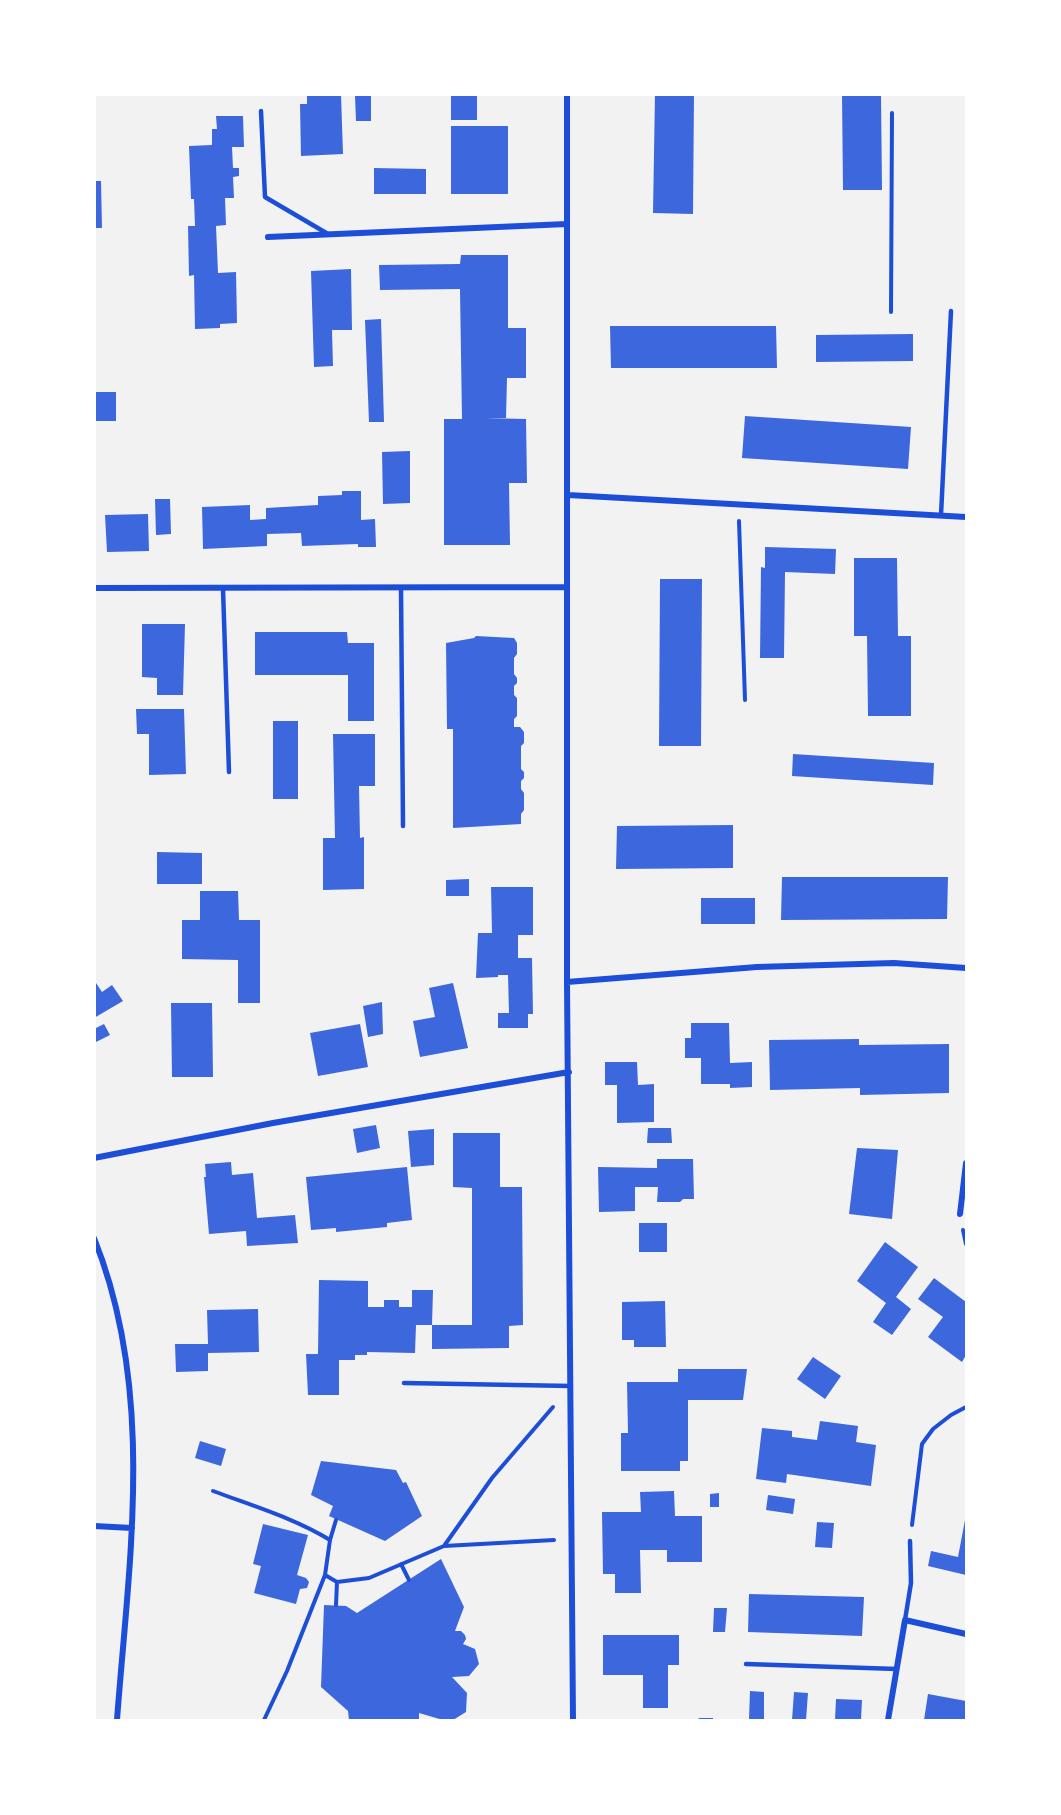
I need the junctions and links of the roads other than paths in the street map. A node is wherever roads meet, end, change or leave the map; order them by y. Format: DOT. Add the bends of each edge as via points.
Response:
graph roads {
  1 [pos="567,94"];
  2 [pos="261,111"];
  3 [pos="567,224"];
  4 [pos="329,235"];
  5 [pos="268,237"];
  6 [pos="951,311"];
  7 [pos="568,495"];
  8 [pos="941,515"];
  9 [pos="966,517"];
  10 [pos="567,587"];
  11 [pos="94,588"];
  12 [pos="401,588"];
  13 [pos="223,589"];
  14 [pos="229,772"];
  15 [pos="403,826"];
  16 [pos="966,968"];
  17 [pos="567,982"];
  18 [pos="569,1072"];
  19 [pos="94,1158"];
  20 [pos="966,1163"];
  21 [pos="960,1214"];
  22 [pos="94,1238"];
  23 [pos="404,1383"];
  24 [pos="571,1386"];
  25 [pos="94,1526"];
  26 [pos="132,1528"];
  27 [pos="910,1541"];
  28 [pos="906,1620"];
  29 [pos="966,1634"];
  30 [pos="746,1664"];
  31 [pos="897,1670"];
  32 [pos="117,1720"];
  33 [pos="573,1720"];
  34 [pos="888,1720"];
  1 -- 3 [label="street"];
  2 -- 4 [label="lane" via="265,197"];
  3 -- 4 [label="street"];
  3 -- 7 [label="street"];
  4 -- 5 [label="street"];
  6 -- 8 [label="lane"];
  7 -- 8 [label="street"];
  7 -- 10 [label="street"];
  8 -- 9 [label="street"];
  10 -- 12 [label="street"];
  10 -- 17 [label="street"];
  11 -- 13 [label="street"];
  12 -- 13 [label="street"];
  12 -- 15 [label="lane"];
  13 -- 14 [label="lane"];
  16 -- 17 [label="street" via="860,964"];
  17 -- 18 [label="street"];
  18 -- 19 [label="street"];
  18 -- 24 [label="street"];
  20 -- 21 [label="street"];
  22 -- 26 [label="street" via="119,1320 132,1394"];
  23 -- 24 [label="lane"];
  24 -- 33 [label="street"];
  25 -- 26 [label="street"];
  26 -- 32 [label="street"];
  27 -- 28 [label="lane" via="911,1583"];
  28 -- 29 [label="street"];
  28 -- 31 [label="street"];
  30 -- 31 [label="lane"];
  31 -- 34 [label="street"];
}
